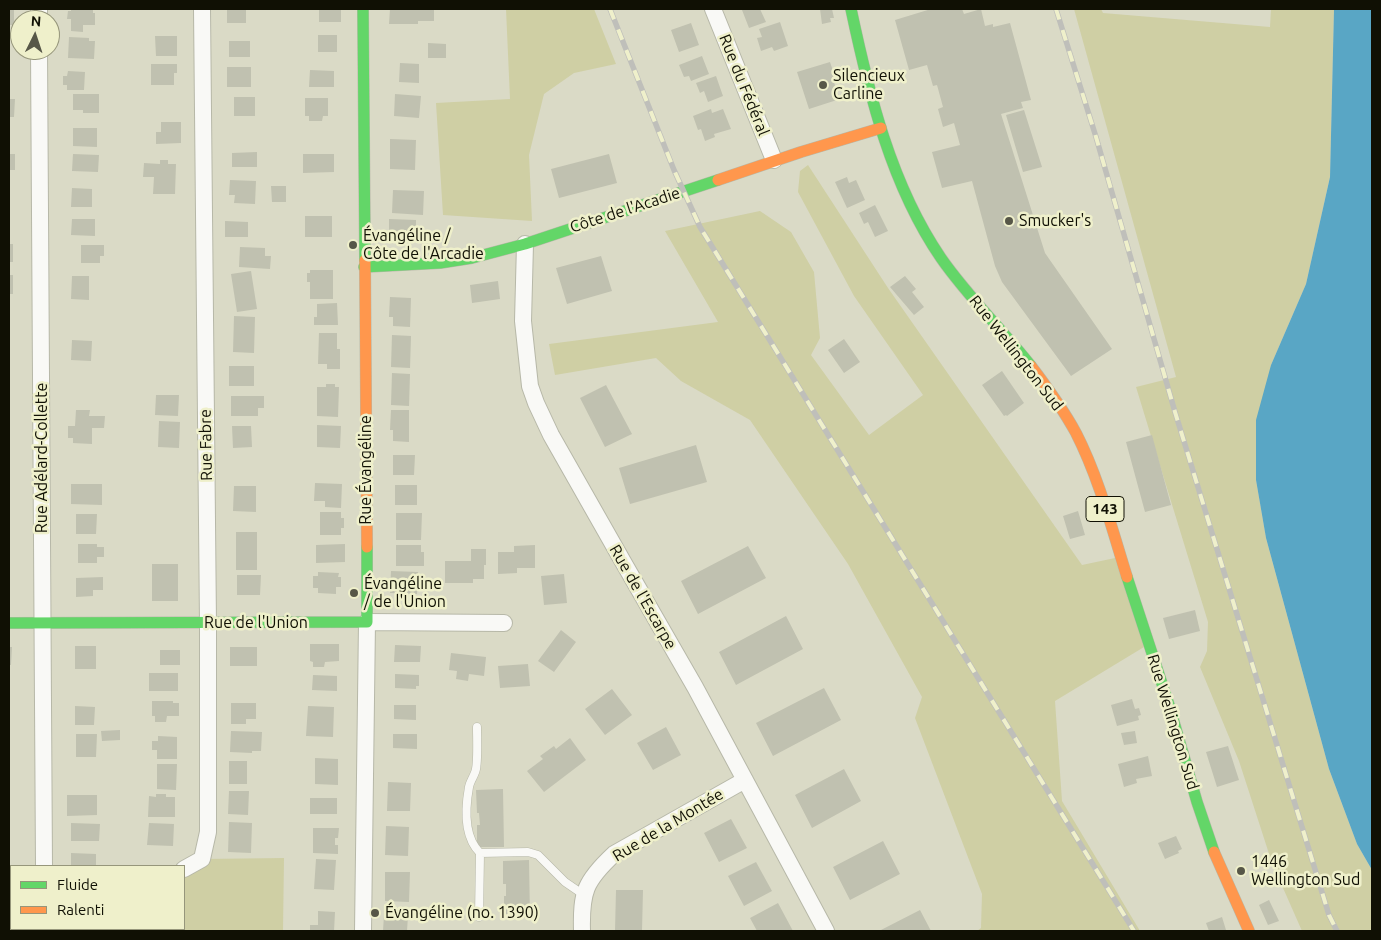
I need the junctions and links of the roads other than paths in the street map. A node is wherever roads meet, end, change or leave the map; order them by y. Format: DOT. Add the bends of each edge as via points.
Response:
graph roads {
  1 [pos="202,9"];
  2 [pos="363,9"];
  3 [pos="713,9"];
  4 [pos="851,9"];
  5 [pos="39,60"];
  6 [pos="881,128"];
  7 [pos="774,160"];
  8 [pos="525,244"];
  9 [pos="364,267"];
  10 [pos="367,622"];
  11 [pos="9,623"];
  12 [pos="44,623"];
  13 [pos="504,623"];
  14 [pos="208,624"];
  15 [pos="477,727"];
  16 [pos="745,780"];
  17 [pos="480,853"];
  18 [pos="44,865"];
  19 [pos="185,868"];
  20 [pos="584,895"];
  21 [pos="479,916"];
  22 [pos="363,931"];
  23 [pos="582,931"];
  24 [pos="826,931"];
  25 [pos="1250,931"];
  1 -- 14 [label="street, Rue Fabre"];
  2 -- 9 [label="street, Rue Évangéline"];
  3 -- 7 [label="street, Rue du Fédéral"];
  4 -- 6 [label="street, Rue Wellington Sud / 143"];
  5 -- 12 [label="street, Rue Adélard-Collette"];
  6 -- 7 [label="street, Côte de l'Acadie"];
  6 -- 25 [label="street, Rue Wellington Sud / 143" via="899,178 931,242 1048,389 1086,453 1169,704 1197,802 1214,850"];
  7 -- 8 [label="street, Côte de l'Acadie"];
  8 -- 9 [label="street, Côte de l'Acadie" via="440,263"];
  8 -- 16 [label="street, Rue de l'Escarpe" via="523,321 530,386 536,403"];
  9 -- 10 [label="street, Rue Évangéline"];
  10 -- 13 [label="street, Rue de l'Union"];
  10 -- 14 [label="street, Rue de l'Union"];
  10 -- 22 [label="street, Rue Évangéline"];
  11 -- 12 [label="street, Rue de l'Union"];
  12 -- 14 [label="street, Rue de l'Union"];
  12 -- 18 [label="street, Rue Adélard-Collette"];
  14 -- 19 [label="street, Rue Fabre" via="208,832 202,859"];
  15 -- 17 [label="lane" via="476,769 469,786 466,813 469,837"];
  16 -- 20 [label="street, Rue de la Montée" via="614,854 591,878"];
  16 -- 24 [label="street, Rue de l'Escarpe"];
  17 -- 20 [label="lane" via="528,852 538,855 565,882"];
  17 -- 21 [label="lane"];
  20 -- 23 [label="street, Rue de la Montée"];
}
